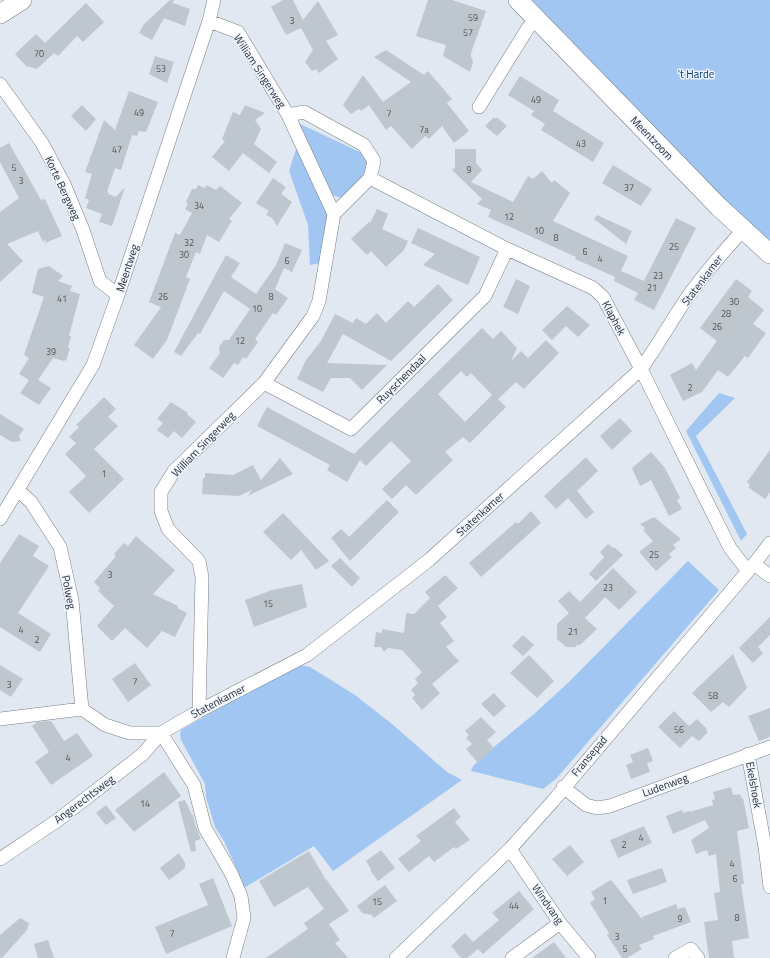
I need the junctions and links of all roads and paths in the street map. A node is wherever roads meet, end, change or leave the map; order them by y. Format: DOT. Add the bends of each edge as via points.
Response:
graph roads {
  1 [pos="22,0"];
  2 [pos="214,0"];
  3 [pos="518,0"];
  4 [pos="0,14"];
  5 [pos="537,18"];
  6 [pos="209,21"];
  7 [pos="0,84"];
  8 [pos="479,107"];
  9 [pos="288,115"];
  10 [pos="370,178"];
  11 [pos="334,214"];
  12 [pos="743,230"];
  13 [pos="507,249"];
  14 [pos="770,254"];
  15 [pos="118,294"];
  16 [pos="641,369"];
  17 [pos="264,383"];
  18 [pos="18,490"];
  19 [pos="0,519"];
  20 [pos="770,543"];
  21 [pos="750,567"];
  22 [pos="770,576"];
  23 [pos="82,709"];
  24 [pos="198,711"];
  25 [pos="0,718"];
  26 [pos="161,732"];
  27 [pos="770,747"];
  28 [pos="748,754"];
  29 [pos="563,788"];
  30 [pos="510,849"];
  31 [pos="0,859"];
  32 [pos="770,887"];
  33 [pos="560,923"];
  34 [pos="233,958"];
  35 [pos="396,958"];
  36 [pos="512,958"];
  37 [pos="589,958"];
  38 [pos="676,958"];
  39 [pos="698,958"];
  1 -- 4 [label="street"];
  2 -- 6 [label="street, Meentweg"];
  3 -- 5 [label="street, Meentzoom"];
  5 -- 8 [label="street" via="528,28"];
  5 -- 12 [label="street, Meentzoom"];
  6 -- 9 [label="street, William Singerweg" via="238,32"];
  6 -- 15 [label="street, Meentweg"];
  7 -- 15 [label="street, Korte Bergweg" via="42,143 64,184 100,281"];
  9 -- 10 [label="street, William Singerweg" via="304,112 364,145 374,161"];
  9 -- 11 [label="street, William Singerweg"];
  10 -- 11 [label="street"];
  10 -- 13 [label="street, Klaphek"];
  11 -- 17 [label="street, William Singerweg" via="319,301 313,316"];
  12 -- 14 [label="street, Meentzoom"];
  12 -- 16 [label="street, Statenkamer" via="687,298"];
  13 -- 16 [label="street, Klaphek" via="593,288 603,297"];
  13 -- 17 [label="street, Ruyschendaal" via="485,296 351,429"];
  15 -- 18 [label="street, Meentweg" via="93,364"];
  16 -- 21 [label="street, Klaphek" via="730,548"];
  16 -- 24 [label="street, Statenkamer" via="429,560 307,655"];
  17 -- 24 [label="street, William Singerweg" via="174,471 161,492 161,511 168,529 198,561 202,577"];
  18 -- 19 [label="street, Meentweg"];
  18 -- 23 [label="street, Polweg" via="32,502 60,547 72,600"];
  20 -- 21 [label="street, Fransepad"];
  21 -- 22 [label="street, Klaphek"];
  21 -- 29 [label="street, Fransepad"];
  23 -- 25 [label="street"];
  23 -- 26 [label="street" via="104,725 130,732"];
  24 -- 26 [label="street, Statenkamer"];
  26 -- 31 [label="street, Angerechtsweg" via="143,754 58,820"];
  26 -- 34 [label="street" via="194,785 205,828 231,872 241,896 244,918"];
  27 -- 28 [label="street, Ludenweg"];
  28 -- 29 [label="street, Ludenweg" via="610,806 597,808 586,805"];
  28 -- 32 [label="street, Ekelshoek"];
  29 -- 30 [label="street, Fransepad"];
  30 -- 33 [label="street, Windvang"];
  30 -- 35 [label="street, Fransepad"];
  33 -- 36 [label="street"];
  33 -- 37 [label="street, Windvang"];
  38 -- 39 [label="street" via="691,949"];
}
